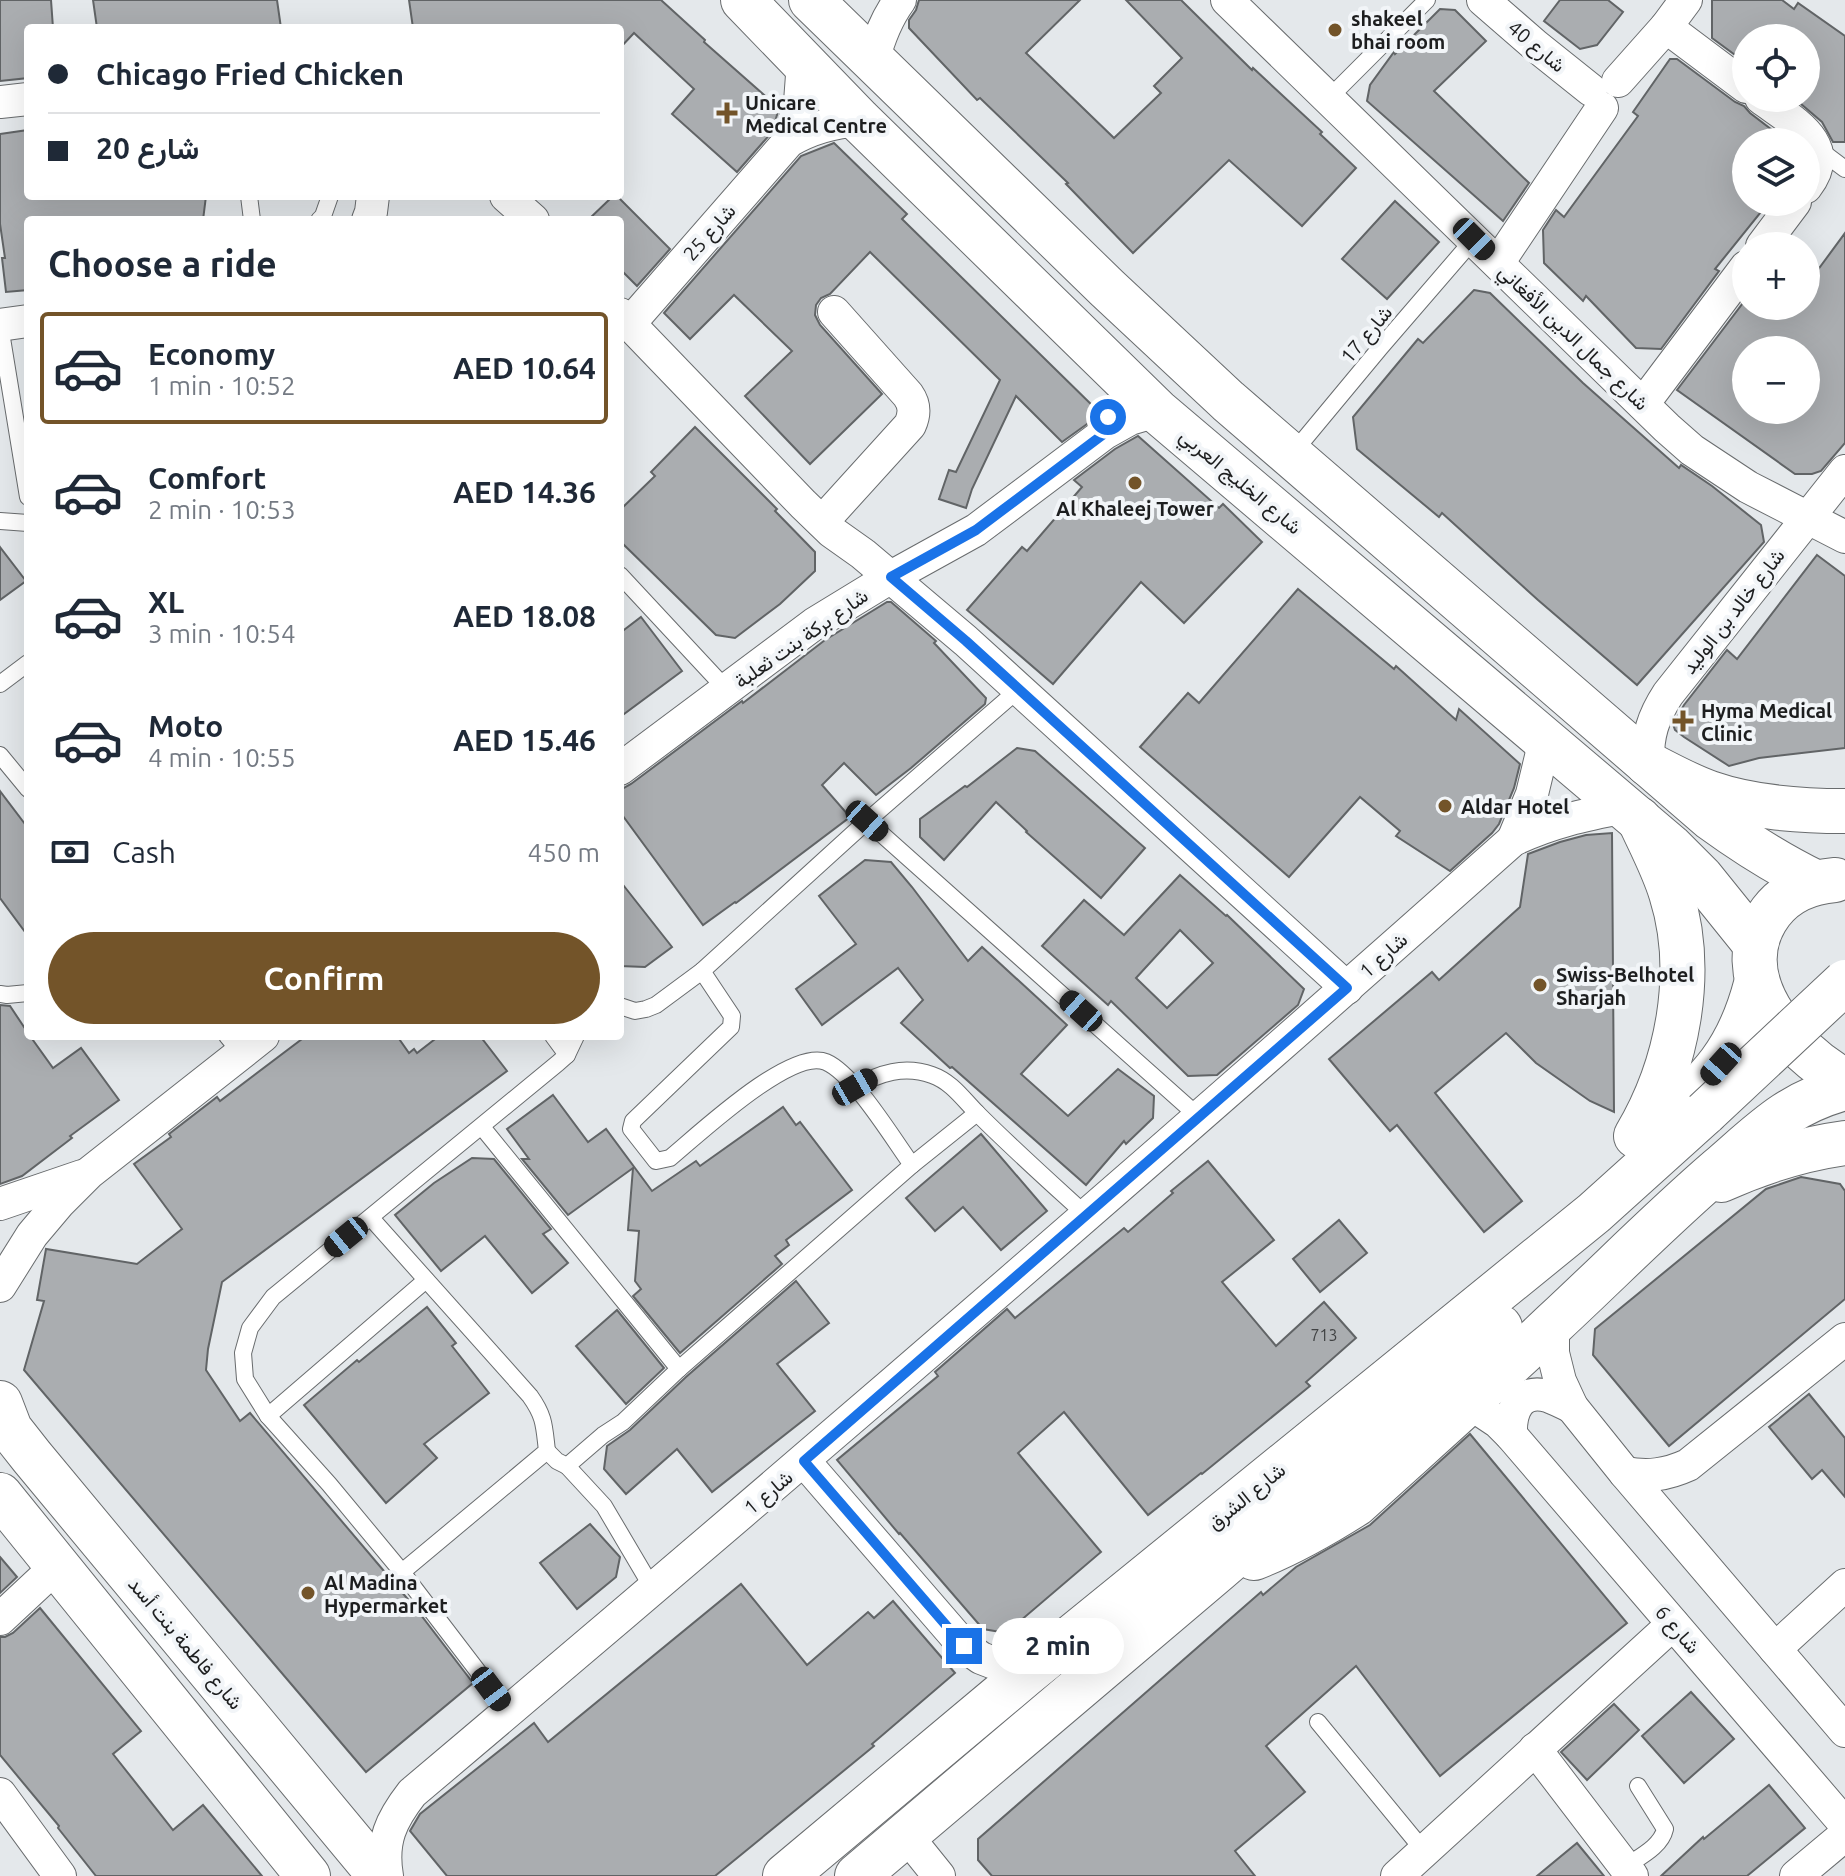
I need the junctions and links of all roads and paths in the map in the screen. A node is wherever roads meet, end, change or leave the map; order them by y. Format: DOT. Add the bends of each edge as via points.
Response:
graph roads {
  1 [pos="743,0"];
  2 [pos="811,0"];
  3 [pos="900,0"];
  4 [pos="1227,0"];
  5 [pos="1427,0"];
  6 [pos="1483,0"];
  7 [pos="1686,0"];
  8 [pos="1666,27"];
  9 [pos="873,61"];
  10 [pos="803,62"];
  11 [pos="1732,76"];
  12 [pos="1604,93"];
  13 [pos="1329,98"];
  14 [pos="24,99"];
  15 [pos="0,102"];
  16 [pos="1779,112"];
  17 [pos="859,120"];
  18 [pos="1800,128"];
  19 [pos="789,141"];
  20 [pos="1820,150"];
  21 [pos="1845,169"];
  22 [pos="510,200"];
  23 [pos="528,216"];
  24 [pos="1474,239"];
  25 [pos="1498,263"];
  26 [pos="1732,286"];
  27 [pos="834,312"];
  28 [pos="625,318"];
  29 [pos="24,322"];
  30 [pos="0,325"];
  31 [pos="1114,371"];
  32 [pos="1643,404"];
  33 [pos="1157,411"];
  34 [pos="1105,433"];
  35 [pos="1290,456"];
  36 [pos="1845,471"];
  37 [pos="24,472"];
  38 [pos="1808,516"];
  39 [pos="0,521"];
  40 [pos="822,522"];
  41 [pos="24,523"];
  42 [pos="1845,537"];
  43 [pos="891,577"];
  44 [pos="624,579"];
  45 [pos="24,666"];
  46 [pos="0,684"];
  47 [pos="1019,689"];
  48 [pos="727,690"];
  49 [pos="1545,740"];
  50 [pos="0,755"];
  51 [pos="1648,764"];
  52 [pos="624,766"];
  53 [pos="24,784"];
  54 [pos="1845,811"];
  55 [pos="1632,813"];
  56 [pos="867,821"];
  57 [pos="1513,840"];
  58 [pos="1830,881"];
  59 [pos="1755,964"];
  60 [pos="702,971"];
  61 [pos="1845,982"];
  62 [pos="1347,988"];
  63 [pos="24,993"];
  64 [pos="0,994"];
  65 [pos="624,1007"];
  66 [pos="1845,1020"];
  67 [pos="556,1040"];
  68 [pos="574,1040"];
  69 [pos="244,1042"];
  70 [pos="567,1055"];
  71 [pos="1845,1081"];
  72 [pos="855,1087"];
  73 [pos="1845,1088"];
  74 [pos="977,1113"];
  75 [pos="1199,1117"];
  76 [pos="1719,1120"];
  77 [pos="482,1127"];
  78 [pos="1845,1143"];
  79 [pos="1625,1155"];
  80 [pos="912,1165"];
  81 [pos="89,1173"];
  82 [pos="1683,1200"];
  83 [pos="0,1204"];
  84 [pos="1086,1215"];
  85 [pos="371,1218"];
  86 [pos="426,1280"];
  87 [pos="0,1286"];
  88 [pos="1553,1324"];
  89 [pos="1845,1339"];
  90 [pos="679,1369"];
  91 [pos="1468,1402"];
  92 [pos="0,1403"];
  93 [pos="1572,1407"];
  94 [pos="268,1416"];
  95 [pos="1511,1435"];
  96 [pos="547,1451"];
  97 [pos="804,1461"];
  98 [pos="567,1466"];
  99 [pos="1625,1473"];
  100 [pos="0,1495"];
  101 [pos="1204,1555"];
  102 [pos="58,1565"];
  103 [pos="402,1572"];
  104 [pos="1845,1585"];
  105 [pos="653,1589"];
  106 [pos="0,1619"];
  107 [pos="1673,1624"];
  108 [pos="1775,1649"];
  109 [pos="1025,1675"];
  110 [pos="509,1712"];
  111 [pos="1318,1722"];
  112 [pos="1845,1731"];
  113 [pos="1535,1749"];
  114 [pos="1638,1786"];
  115 [pos="0,1794"];
  116 [pos="1845,1824"];
  117 [pos="906,1835"];
  118 [pos="1845,1835"];
  119 [pos="1424,1851"];
  120 [pos="1628,1872"];
  121 [pos="53,1873"];
  122 [pos="308,1876"];
  123 [pos="380,1876"];
  124 [pos="387,1876"];
  125 [pos="785,1876"];
  126 [pos="857,1876"];
  127 [pos="939,1876"];
  128 [pos="1397,1876"];
  129 [pos="1796,1876"];
  1 -- 10 [label="main road, شارع الخليج العربي"];
  2 -- 9 [label="main road"];
  3 -- 9 [label="street" via="887,18"];
  4 -- 13 [label="street, شارع جمال الدين الأفغاني"];
  5 -- 13 [label="lane"];
  6 -- 12 [label="street, شارع 40" via="1536,46"];
  7 -- 8 [label="street"];
  8 -- 11 [label="street"];
  8 -- 12 [label="street"];
  9 -- 35 [label="main road"];
  10 -- 17 [label="main road, شارع الخليج العربي"];
  10 -- 19 [label="street, شارع 25" via="800,102"];
  12 -- 25 [label="street"];
  13 -- 24 [label="street, شارع جمال الدين الأفغاني"];
  14 -- 15 [label="street"];
  16 -- 18 [label="street"];
  17 -- 19 [label="street, شارع 25" via="829,124"];
  17 -- 31 [label="main road, شارع الخليج العربي"];
  19 -- 28 [label="street, شارع 25"];
  20 -- 21 [label="lane"];
  22 -- 23 [label="street"];
  24 -- 25 [label="street, شارع جمال الدين الأفغاني"];
  24 -- 35 [label="lane, شارع 17"];
  25 -- 32 [label="street, شارع جمال الدين الأفغاني"];
  26 -- 32 [label="street"];
  27 -- 40 [label="street" via="908,395 915,413"];
  28 -- 40 [label="street"];
  29 -- 30 [label="street"];
  30 -- 37 [label="lane"];
  31 -- 33 [label="main road, شارع الخليج العربي"];
  31 -- 34 [label="street"];
  32 -- 38 [label="street, شارع جمال الدين الأفغاني" via="1719,469"];
  33 -- 34 [label="street, شارع بركة بنت ثعلبة"];
  33 -- 35 [label="main road" via="1205,430 1271,471 1288,465"];
  33 -- 49 [label="main road, شارع الخليج العربي"];
  34 -- 43 [label="street, شارع بركة بنت ثعلبة" via="976,530"];
  35 -- 51 [label="main road"];
  36 -- 38 [label="street, شارع خالد بن الوليد"];
  38 -- 42 [label="street, شارع جمال الدين الأفغاني"];
  38 -- 51 [label="street, شارع خالد بن الوليد" via="1657,709 1647,745"];
  39 -- 41 [label="lane"];
  40 -- 43 [label="street"];
  43 -- 47 [label="street"];
  43 -- 48 [label="street, شارع بركة بنت ثعلبة" via="814,624"];
  44 -- 48 [label="lane"];
  45 -- 46 [label="lane"];
  47 -- 56 [label="lane"];
  47 -- 62 [label="street"];
  48 -- 52 [label="street, شارع بركة بنت ثعلبة"];
  49 -- 55 [label="main road, شارع الخليج العربي"];
  49 -- 57 [label="street, شارع 1" via="1532,794"];
  50 -- 53 [label="lane"];
  51 -- 54 [label="main road" via="1710,793 1757,805"];
  51 -- 58 [label="main road" via="1744,843 1779,864"];
  55 -- 57 [label="street, شارع 1" via="1564,819"];
  55 -- 59 [label="main road, شارع الخليج العربي" via="1701,877"];
  55 -- 79 [label="main road" via="1659,862 1673,903 1682,989 1659,1090"];
  56 -- 60 [label="lane"];
  56 -- 75 [label="lane"];
  57 -- 62 [label="street, شارع 1"];
  58 -- 59 [label="main road" via="1794,891 1776,905 1763,923"];
  59 -- 71 [label="main road, شارع الخليج العربي" via="1770,1009 1786,1032 1805,1053"];
  59 -- 79 [label="main road" via="1749,1013 1721,1064"];
  60 -- 65 [label="lane" via="656,1005 635,1011"];
  60 -- 72 [label="lane" via="732,1016 731,1027 633,1121 631,1129 656,1161 670,1158 750,1092 796,1064 824,1061"];
  61 -- 76 [label="main road, bridge"];
  62 -- 75 [label="street, شارع 1"];
  63 -- 64 [label="lane"];
  66 -- 76 [label="main road" via="1803,1061"];
  67 -- 70 [label="lane"];
  68 -- 70 [label="lane"];
  69 -- 81 [label="street"];
  70 -- 77 [label="lane"];
  72 -- 74 [label="lane" via="893,1071 914,1070 952,1085"];
  72 -- 80 [label="lane"];
  73 -- 82 [label="main road" via="1798,1105 1774,1121"];
  74 -- 80 [label="lane"];
  74 -- 84 [label="lane"];
  75 -- 84 [label="street, شارع 1"];
  76 -- 101 [label="main road, شارع الشرق" via="1650,1200"];
  77 -- 85 [label="lane"];
  77 -- 90 [label="lane"];
  78 -- 82 [label="main road" via="1751,1166"];
  79 -- 101 [label="main road" via="1238,1474 1204,1516"];
  80 -- 90 [label="lane"];
  81 -- 83 [label="street"];
  81 -- 87 [label="street" via="32,1235"];
  82 -- 88 [label="main road"];
  84 -- 97 [label="street, شارع 1"];
  85 -- 86 [label="lane"];
  85 -- 94 [label="lane" via="273,1297 250,1328 243,1353 245,1379"];
  86 -- 94 [label="lane"];
  86 -- 96 [label="lane" via="538,1408"];
  88 -- 91 [label="main road"];
  88 -- 93 [label="street" via="1553,1353"];
  89 -- 99 [label="street" via="1688,1465 1657,1475"];
  90 -- 98 [label="lane"];
  91 -- 95 [label="street, شارع 6"];
  91 -- 101 [label="main road" via="1356,1504 1324,1525 1256,1558"];
  92 -- 123 [label="main road, شارع فاطمة بنت أسد" via="10,1429 32,1457"];
  93 -- 95 [label="street" via="1548,1396 1522,1399 1513,1409"];
  93 -- 99 [label="street"];
  94 -- 103 [label="lane"];
  95 -- 107 [label="street, شارع 6"];
  96 -- 98 [label="lane"];
  96 -- 103 [label="lane"];
  97 -- 105 [label="street, شارع 1"];
  97 -- 109 [label="street" via="964,1646"];
  98 -- 105 [label="lane" via="604,1506"];
  99 -- 108 [label="street"];
  100 -- 102 [label="main road"];
  101 -- 109 [label="main road, شارع الشرق"];
  101 -- 117 [label="main road, شارع الشرق"];
  102 -- 106 [label="street"];
  102 -- 122 [label="main road"];
  103 -- 110 [label="lane"];
  104 -- 108 [label="street"];
  105 -- 110 [label="street, شارع 1"];
  107 -- 113 [label="street"];
  107 -- 116 [label="street, شارع 6"];
  108 -- 112 [label="street"];
  109 -- 125 [label="main road, شارع الشرق"];
  110 -- 124 [label="street, شارع 1" via="412,1793 397,1813 387,1836"];
  111 -- 119 [label="lane"];
  113 -- 119 [label="street"];
  113 -- 120 [label="street"];
  114 -- 120 [label="lane" via="1665,1829"];
  115 -- 121 [label="street"];
  117 -- 126 [label="main road, شارع الشرق"];
  117 -- 127 [label="street"];
  118 -- 129 [label="street"];
  119 -- 128 [label="street"];
}
